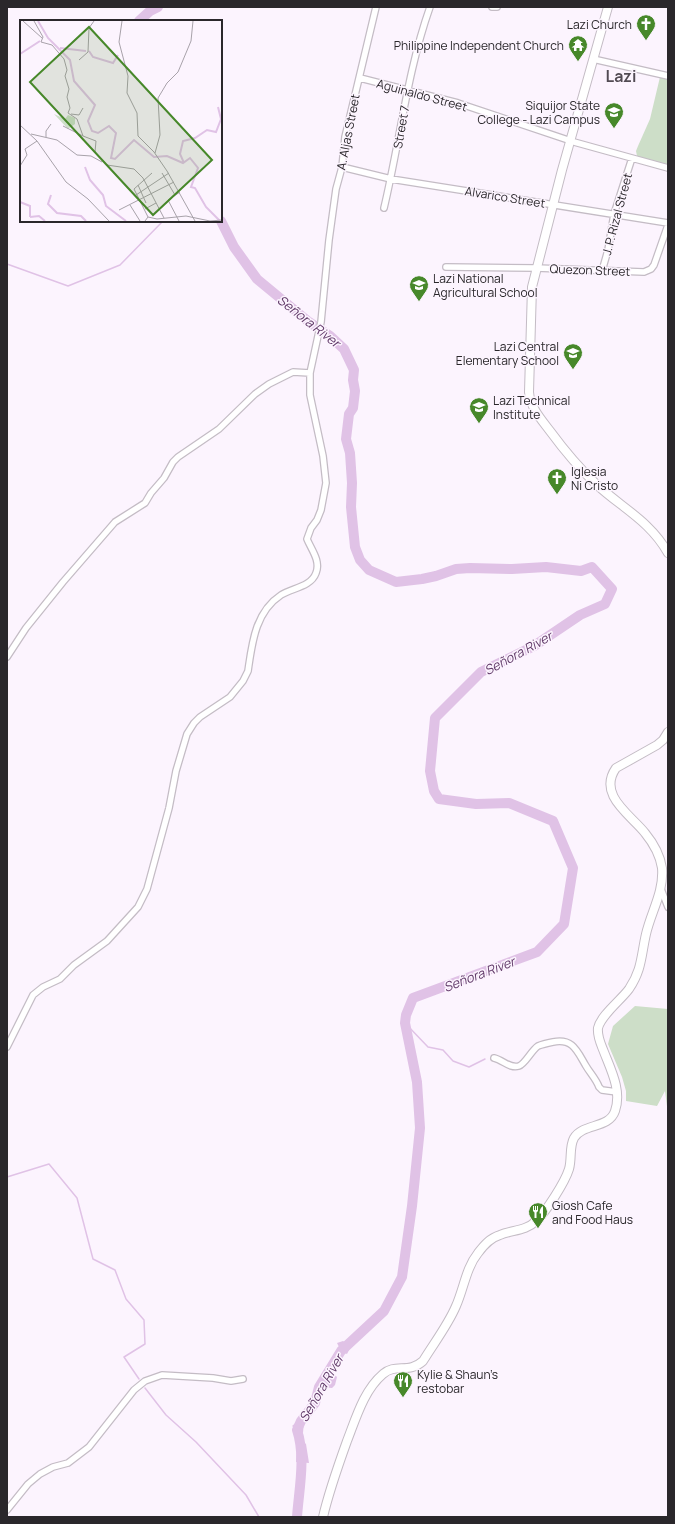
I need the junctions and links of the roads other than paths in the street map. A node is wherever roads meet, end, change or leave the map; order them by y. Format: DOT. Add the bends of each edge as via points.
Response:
graph roads {
  1 [pos="376,7"];
  2 [pos="430,7"];
  3 [pos="492,7"];
  4 [pos="497,7"];
  5 [pos="608,7"];
  6 [pos="594,59"];
  7 [pos="668,76"];
  8 [pos="360,78"];
  9 [pos="407,91"];
  10 [pos="571,141"];
  11 [pos="632,158"];
  12 [pos="342,167"];
  13 [pos="668,168"];
  14 [pos="391,179"];
  15 [pos="553,205"];
  16 [pos="384,208"];
  17 [pos="614,214"];
  18 [pos="668,224"];
  19 [pos="446,267"];
  20 [pos="536,268"];
  21 [pos="602,271"];
  22 [pos="310,373"];
  23 [pos="668,554"];
  24 [pos="7,657"];
  25 [pos="668,732"];
  26 [pos="661,889"];
  27 [pos="668,907"];
  28 [pos="7,1047"];
  29 [pos="494,1058"];
  30 [pos="617,1092"];
  31 [pos="243,1379"];
  32 [pos="7,1510"];
  33 [pos="323,1517"];
  1 -- 8 [label="street, A. Aljas Street"];
  2 -- 9 [label="street, Street 7"];
  3 -- 4 [label="street"];
  5 -- 6 [label="main road"];
  6 -- 7 [label="street"];
  6 -- 10 [label="main road"];
  8 -- 9 [label="street, Aguinaldo Street"];
  8 -- 12 [label="street, A. Aljas Street" via="345,137"];
  9 -- 10 [label="street, Aguinaldo Street" via="458,103"];
  9 -- 14 [label="street, Street 7"];
  10 -- 11 [label="street, Aguinaldo Street"];
  10 -- 15 [label="main road"];
  11 -- 13 [label="street, Aguinaldo Street"];
  11 -- 17 [label="street, J. P. Rizal Street"];
  12 -- 14 [label="street, Alvarico Street"];
  12 -- 22 [label="street, A. Aljas Street" via="336,189 321,322"];
  14 -- 15 [label="street, Alvarico Street"];
  14 -- 16 [label="street, Street 7"];
  15 -- 17 [label="street, Alvarico Street"];
  15 -- 20 [label="main road"];
  17 -- 18 [label="street, Alvarico Street"];
  17 -- 21 [label="street, J. P. Rizal Street"];
  18 -- 21 [label="street, Quezon Street" via="652,269 644,272"];
  19 -- 20 [label="street, Quezon Street"];
  20 -- 21 [label="street, Quezon Street"];
  20 -- 23 [label="main road" via="532,286 529,392 533,406 565,451 597,485 650,529"];
  22 -- 24 [label="street" via="289,374 258,392 219,429 178,457 145,503 115,522 63,582 26,628"];
  22 -- 28 [label="street, A. Aljas Street" via="310,394 326,483 321,510 307,539 316,558 316,573 307,583 280,596 264,612 256,629 248,671 243,681 230,697 200,717 191,727 184,744 147,889 138,907 107,941 74,965 60,979 33,995"];
  25 -- 26 [label="main road" via="663,740 616,768 610,784 617,803 645,833 658,853 662,873"];
  26 -- 27 [label="street"];
  26 -- 30 [label="main road" via="646,934 642,962 637,975 629,990 598,1027 600,1045 612,1072"];
  29 -- 30 [label="street" via="508,1065 518,1066 522,1065 531,1051 538,1046 563,1041 572,1045 602,1090"];
  30 -- 33 [label="main road" via="614,1113 605,1122 579,1132 574,1138 569,1170 541,1216 527,1227 500,1234 483,1246 476,1255 455,1308 422,1361 415,1367 386,1371 375,1383 358,1412"];
  31 -- 32 [label="street" via="231,1381 162,1375 145,1381 134,1390 89,1447 68,1463 40,1474 28,1484"];
}
